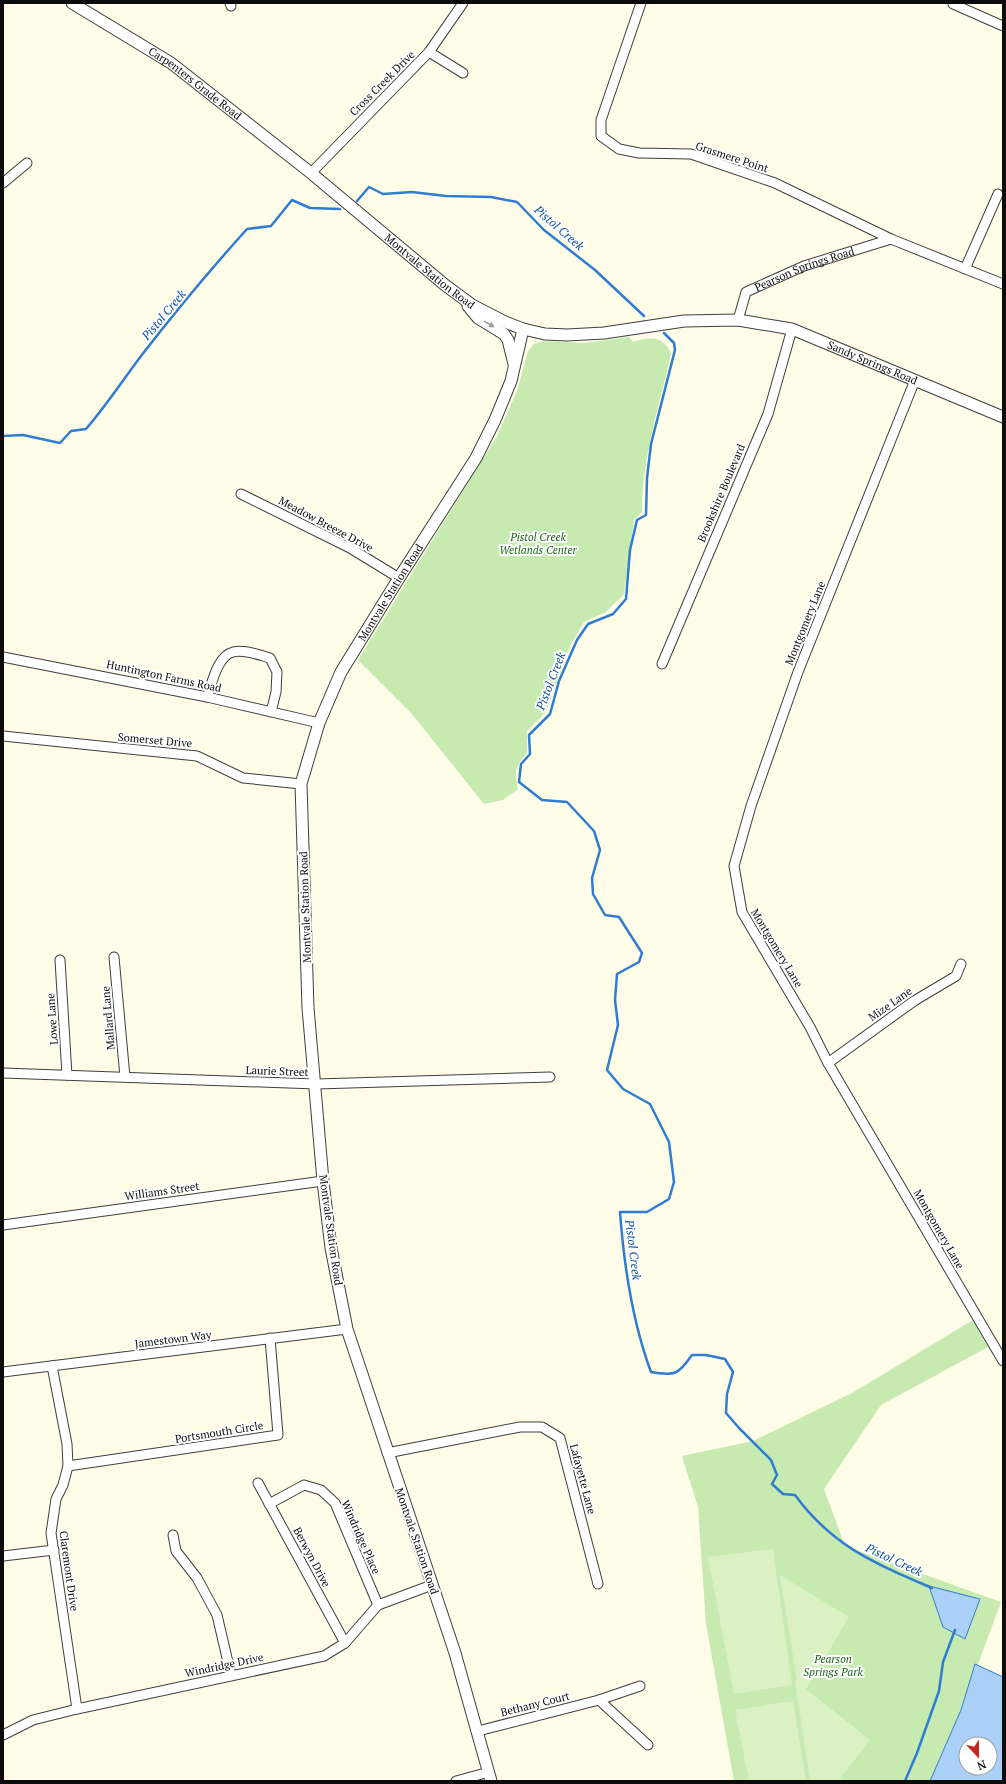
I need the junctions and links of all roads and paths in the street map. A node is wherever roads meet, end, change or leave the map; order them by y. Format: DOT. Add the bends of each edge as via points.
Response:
graph roads {
  1 [pos="72,3"];
  2 [pos="463,3"];
  3 [pos="641,3"];
  4 [pos="953,4"];
  5 [pos="1003,26"];
  6 [pos="429,52"];
  7 [pos="463,73"];
  8 [pos="27,163"];
  9 [pos="311,173"];
  10 [pos="3,183"];
  11 [pos="998,194"];
  12 [pos="891,239"];
  13 [pos="965,269"];
  14 [pos="1003,284"];
  15 [pos="461,298"];
  16 [pos="738,320"];
  17 [pos="792,329"];
  18 [pos="523,330"];
  19 [pos="514,366"];
  20 [pos="915,380"];
  21 [pos="1003,417"];
  22 [pos="241,494"];
  23 [pos="398,578"];
  24 [pos="3,657"];
  25 [pos="662,664"];
  26 [pos="207,697"];
  27 [pos="271,712"];
  28 [pos="319,723"];
  29 [pos="3,736"];
  30 [pos="301,784"];
  31 [pos="114,957"];
  32 [pos="60,960"];
  33 [pos="961,964"];
  34 [pos="828,1063"];
  35 [pos="3,1073"];
  36 [pos="68,1075"];
  37 [pos="124,1077"];
  38 [pos="550,1077"];
  39 [pos="316,1084"];
  40 [pos="323,1181"];
  41 [pos="3,1226"];
  42 [pos="347,1329"];
  43 [pos="270,1338"];
  44 [pos="1003,1361"];
  45 [pos="52,1366"];
  46 [pos="3,1372"];
  47 [pos="387,1453"];
  48 [pos="68,1466"];
  49 [pos="258,1483"];
  50 [pos="269,1504"];
  51 [pos="174,1535"];
  52 [pos="54,1550"];
  53 [pos="3,1556"];
  54 [pos="598,1584"];
  55 [pos="432,1585"];
  56 [pos="378,1605"];
  57 [pos="345,1643"];
  58 [pos="231,1675"];
  59 [pos="640,1686"];
  60 [pos="599,1700"];
  61 [pos="77,1709"];
  62 [pos="478,1731"];
  63 [pos="3,1735"];
  64 [pos="648,1745"];
  65 [pos="490,1777"];
  66 [pos="456,1781"];
  1 -- 9 [label="street, Carpenters Grade Road" via="172,63"];
  2 -- 6 [label="street, Cross Creek Drive"];
  3 -- 12 [label="street, Grasmere Point" via="601,120 601,136 619,149 639,153 691,154 775,184"];
  4 -- 5 [label="street"];
  6 -- 7 [label="street"];
  6 -- 9 [label="street, Cross Creek Drive"];
  8 -- 10 [label="street"];
  9 -- 15 [label="street, Montvale Station Road"];
  11 -- 13 [label="street"];
  12 -- 13 [label="street"];
  12 -- 16 [label="street, Pearson Springs Road" via="804,266 746,292"];
  13 -- 14 [label="street"];
  15 -- 18 [label="street, Montvale Station Road"];
  15 -- 19 [label="street, one-way" via="478,318 504,334 508,340"];
  16 -- 17 [label="street, Sandy Springs Road"];
  16 -- 18 [label="street" via="673,322 580,335 545,334"];
  17 -- 20 [label="street, Sandy Springs Road"];
  17 -- 25 [label="street, Brookshire Boulevard" via="768,414"];
  18 -- 19 [label="street, Montvale Station Road"];
  19 -- 23 [label="street, Montvale Station Road" via="511,381 495,420 476,458"];
  20 -- 21 [label="street, Sandy Springs Road"];
  20 -- 34 [label="street, Montgomery Lane" via="798,672 751,806 734,866 742,912 810,1027"];
  22 -- 23 [label="street, Meadow Breeze Drive" via="350,548"];
  23 -- 28 [label="street, Montvale Station Road" via="341,672"];
  24 -- 26 [label="street, Huntington Farms Road"];
  26 -- 27 [label="street, Huntington Farms Road"];
  26 -- 27 [label="street" via="222,659 232,652 247,652 270,658 277,672"];
  27 -- 28 [label="street, Huntington Farms Road"];
  28 -- 30 [label="street, Montvale Station Road"];
  29 -- 30 [label="street, Somerset Drive" via="197,756 243,778"];
  30 -- 39 [label="street, Montvale Station Road" via="308,1008"];
  31 -- 37 [label="street, Mallard Lane"];
  32 -- 36 [label="street, Lowe Lane"];
  33 -- 34 [label="street, Mize Lane" via="956,976 914,1001"];
  34 -- 44 [label="street, Montgomery Lane"];
  35 -- 36 [label="street, Laurie Street"];
  36 -- 37 [label="street, Laurie Street"];
  37 -- 39 [label="street, Laurie Street"];
  38 -- 39 [label="street, Laurie Street"];
  39 -- 40 [label="street, Montvale Station Road"];
  40 -- 41 [label="street, Williams Street"];
  40 -- 42 [label="street, Montvale Station Road" via="331,1248"];
  42 -- 43 [label="street, Jamestown Way"];
  42 -- 47 [label="street, Montvale Station Road"];
  43 -- 45 [label="street, Jamestown Way"];
  43 -- 48 [label="street, Portsmouth Circle" via="278,1435"];
  45 -- 46 [label="street, Jamestown Way"];
  45 -- 48 [label="street, Claremont Drive"];
  47 -- 54 [label="street, Lafayette Lane" via="520,1427 542,1427 560,1438"];
  47 -- 55 [label="street, Montvale Station Road"];
  48 -- 52 [label="street, Claremont Drive" via="56,1498 52,1518 50,1533"];
  49 -- 50 [label="street, Berwyn Drive"];
  50 -- 56 [label="street, Windridge Place" via="304,1485 321,1490 336,1503"];
  50 -- 57 [label="street, Berwyn Drive"];
  51 -- 58 [label="street" via="176,1551 196,1578 217,1615"];
  52 -- 53 [label="street"];
  52 -- 61 [label="street, Claremont Drive"];
  55 -- 56 [label="street, Windridge Drive"];
  55 -- 62 [label="street, Montvale Station Road"];
  56 -- 57 [label="street, Windridge Drive"];
  57 -- 58 [label="street, Windridge Drive" via="324,1656 309,1661"];
  58 -- 61 [label="street, Windridge Drive"];
  59 -- 60 [label="street, Bethany Court"];
  60 -- 62 [label="street, Bethany Court"];
  60 -- 64 [label="street"];
  61 -- 63 [label="street, Windridge Drive" via="33,1720"];
  62 -- 65 [label="street, Montvale Station Road"];
  65 -- 66 [label="street"];
}
